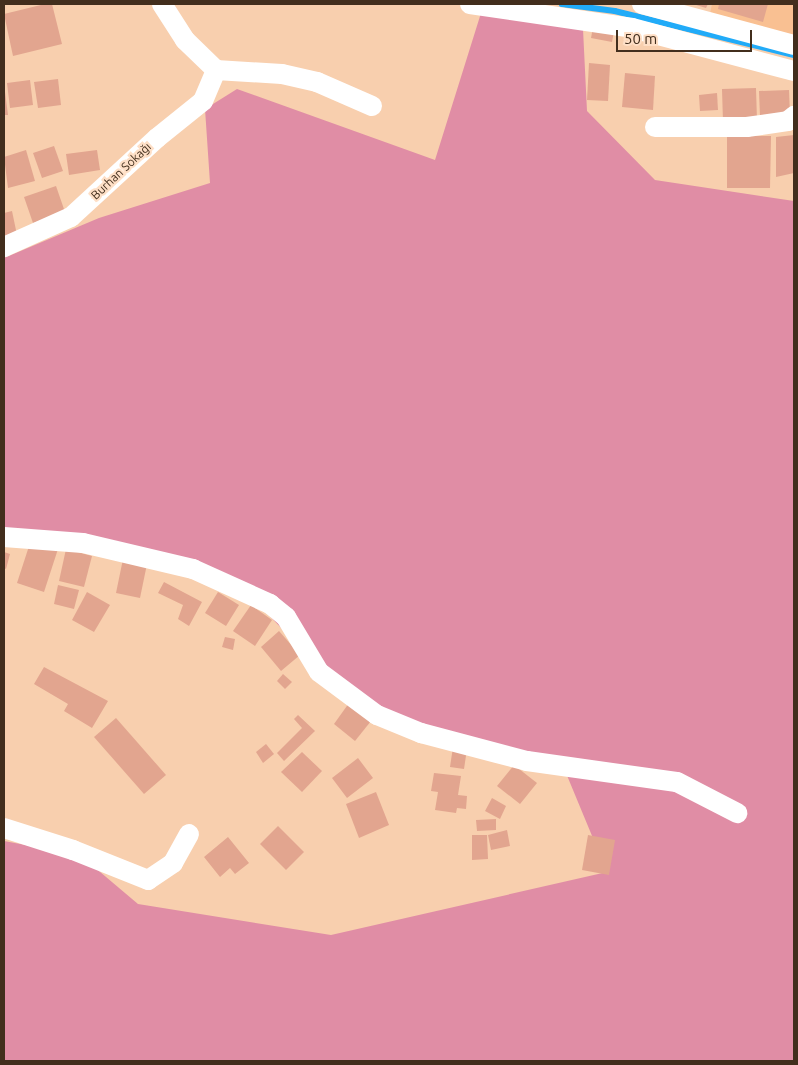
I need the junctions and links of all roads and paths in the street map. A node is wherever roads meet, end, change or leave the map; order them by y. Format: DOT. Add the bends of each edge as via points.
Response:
graph roads {
  1 [pos="162,4"];
  2 [pos="470,4"];
  3 [pos="642,4"];
  4 [pos="505,6"];
  5 [pos="794,45"];
  6 [pos="216,70"];
  7 [pos="794,71"];
  8 [pos="372,106"];
  9 [pos="794,116"];
  10 [pos="655,128"];
  11 [pos="4,247"];
  12 [pos="4,537"];
  13 [pos="737,813"];
  14 [pos="4,828"];
  15 [pos="189,834"];
  1 -- 6 [label="street" via="185,40"];
  2 -- 4 [label="street"];
  3 -- 5 [label="street"];
  4 -- 7 [label="street" via="632,28"];
  6 -- 8 [label="street" via="282,74 317,82"];
  6 -- 11 [label="street, Burhan Sokağı" via="203,101 71,216"];
  9 -- 10 [label="street" via="788,121 747,126"];
  12 -- 13 [label="street" via="83,543 192,569 270,604 286,617 319,672 377,715 421,733 527,761 677,782"];
  14 -- 15 [label="street" via="148,880 173,864"];
}
